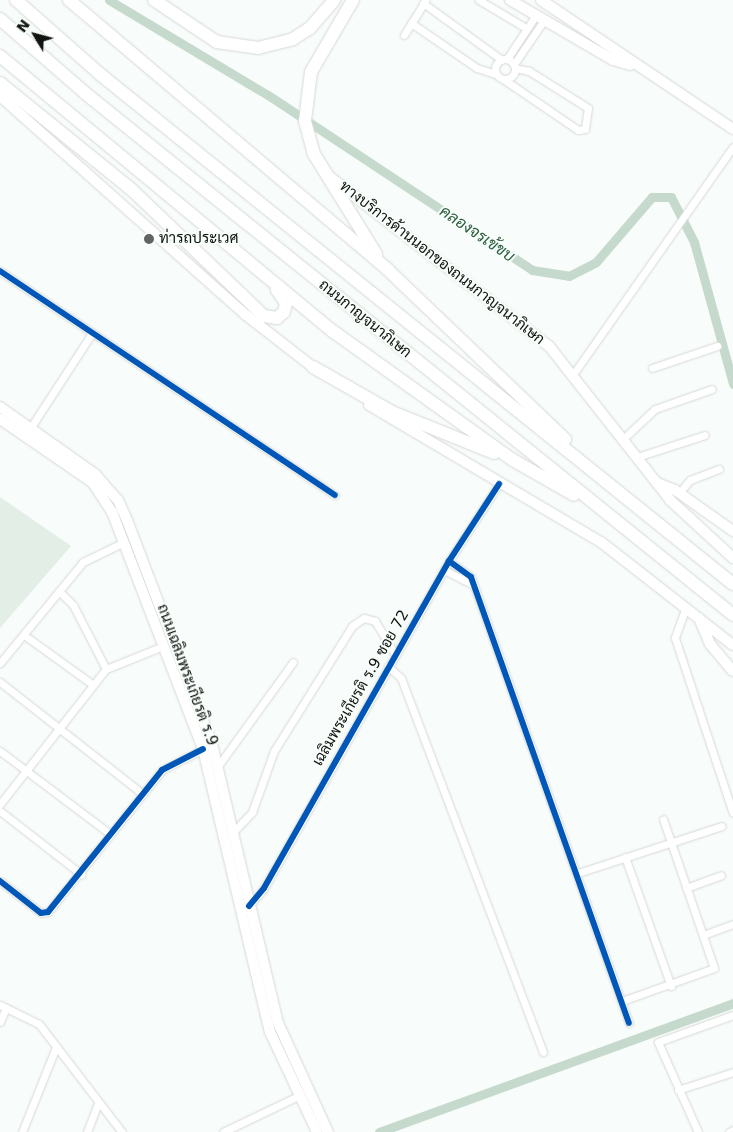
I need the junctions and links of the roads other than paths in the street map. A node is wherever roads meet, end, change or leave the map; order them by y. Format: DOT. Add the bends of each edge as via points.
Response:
graph roads {
  1 [pos="16,0"];
  2 [pos="69,0"];
  3 [pos="154,0"];
  4 [pos="334,0"];
  5 [pos="479,0"];
  6 [pos="510,0"];
  7 [pos="541,0"];
  8 [pos="424,1"];
  9 [pos="347,3"];
  10 [pos="540,17"];
  11 [pos="0,19"];
  12 [pos="411,23"];
  13 [pos="526,28"];
  14 [pos="404,35"];
  15 [pos="0,56"];
  16 [pos="504,59"];
  17 [pos="514,66"];
  18 [pos="636,67"];
  19 [pos="496,74"];
  20 [pos="503,79"];
  21 [pos="0,83"];
  22 [pos="0,96"];
  23 [pos="733,128"];
  24 [pos="733,147"];
  25 [pos="326,174"];
  26 [pos="240,256"];
  27 [pos="388,270"];
  28 [pos="0,271"];
  29 [pos="92,333"];
  30 [pos="717,346"];
  31 [pos="312,367"];
  32 [pos="652,368"];
  33 [pos="574,373"];
  34 [pos="712,389"];
  35 [pos="0,407"];
  36 [pos="0,419"];
  37 [pos="31,427"];
  38 [pos="705,435"];
  39 [pos="623,439"];
  40 [pos="637,457"];
  41 [pos="513,460"];
  42 [pos="719,469"];
  43 [pos="600,477"];
  44 [pos="656,482"];
  45 [pos="499,484"];
  46 [pos="679,493"];
  47 [pos="336,495"];
  48 [pos="609,515"];
  49 [pos="733,531"];
  50 [pos="124,542"];
  51 [pos="733,558"];
  52 [pos="449,561"];
  53 [pos="444,570"];
  54 [pos="733,584"];
  55 [pos="473,585"];
  56 [pos="59,591"];
  57 [pos="686,607"];
  58 [pos="733,615"];
  59 [pos="699,618"];
  60 [pos="24,635"];
  61 [pos="733,645"];
  62 [pos="163,646"];
  63 [pos="395,654"];
  64 [pos="293,662"];
  65 [pos="0,663"];
  66 [pos="388,666"];
  67 [pos="106,669"];
  68 [pos="733,671"];
  69 [pos="0,682"];
  70 [pos="92,684"];
  71 [pos="59,727"];
  72 [pos="203,749"];
  73 [pos="0,751"];
  74 [pos="218,766"];
  75 [pos="26,770"];
  76 [pos="143,794"];
  77 [pos="0,804"];
  78 [pos="0,811"];
  79 [pos="733,813"];
  80 [pos="663,819"];
  81 [pos="722,826"];
  82 [pos="233,832"];
  83 [pos="110,834"];
  84 [pos="670,842"];
  85 [pos="625,856"];
  86 [pos="578,873"];
  87 [pos="81,874"];
  88 [pos="721,875"];
  89 [pos="0,881"];
  90 [pos="686,888"];
  91 [pos="249,906"];
  92 [pos="733,924"];
  93 [pos="703,935"];
  94 [pos="671,986"];
  95 [pos="622,1001"];
  96 [pos="3,1007"];
  97 [pos="733,1015"];
  98 [pos="0,1022"];
  99 [pos="628,1023"];
  100 [pos="56,1047"];
  101 [pos="543,1052"];
  102 [pos="733,1072"];
  103 [pos="678,1090"];
  104 [pos="298,1096"];
  105 [pos="98,1103"];
  106 [pos="733,1130"];
  107 [pos="22,1132"];
  108 [pos="87,1132"];
  109 [pos="122,1132"];
  110 [pos="223,1132"];
  111 [pos="317,1132"];
  112 [pos="328,1132"];
  113 [pos="698,1132"];
  114 [pos="728,1132"];
  1 -- 43 [label="highway, ถนนกาญจนาภิเษก" via="101,75"];
  2 -- 27 [label="highway"];
  3 -- 4 [label="highway" via="217,42 236,47 274,46 310,28"];
  5 -- 13 [label="street"];
  6 -- 10 [label="main road"];
  7 -- 18 [label="main road"];
  8 -- 12 [label="street"];
  8 -- 16 [label="street"];
  9 -- 25 [label="highway" via="306,86 305,121 314,154"];
  10 -- 13 [label="street"];
  10 -- 17 [label="street"];
  10 -- 18 [label="main road" via="613,60"];
  11 -- 48 [label="highway, ถนนกาญจนาภิเษก" via="85,93"];
  12 -- 14 [label="street"];
  12 -- 19 [label="street" via="477,68"];
  13 -- 16 [label="street"];
  15 -- 26 [label="highway"];
  16 -- 17 [label="street"];
  16 -- 19 [label="street" via="496,65"];
  17 -- 20 [label="street" via="512,76"];
  17 -- 20 [label="street" via="529,71 588,108 585,128 578,130"];
  18 -- 23 [label="main road"];
  19 -- 20 [label="street"];
  21 -- 26 [label="highway" via="132,190 260,313 277,318 285,308 284,299"];
  22 -- 31 [label="main road" via="246,315"];
  24 -- 33 [label="street"];
  25 -- 27 [label="highway"];
  25 -- 33 [label="main road, ทางบริการด้านนอกของถนนกาญจนาภิเษก" via="529,328"];
  26 -- 41 [label="highway" via="353,346"];
  27 -- 43 [label="highway" via="584,456"];
  28 -- 29 [label="street"];
  29 -- 37 [label="street"];
  29 -- 47 [label="street"];
  30 -- 32 [label="street"];
  31 -- 41 [label="highway" via="392,412"];
  31 -- 45 [label="main road"];
  33 -- 39 [label="main road, ทางบริการด้านนอกของถนนกาญจนาภิเษก"];
  34 -- 39 [label="street" via="655,409"];
  35 -- 37 [label="main road, ถนนเฉลิมพระเกียรติ ร.9"];
  36 -- 50 [label="main road, ถนนเฉลิมพระเกียรติ ร.9" via="93,484 112,512"];
  37 -- 74 [label="main road, ถนนเฉลิมพระเกียรติ ร.9" via="96,474 118,500"];
  38 -- 40 [label="street"];
  39 -- 40 [label="main road, ทางบริการด้านนอกของถนนกาญจนาภิเษก"];
  40 -- 44 [label="main road, ทางบริการด้านนอกของถนนกาญจนาภิเษก"];
  41 -- 48 [label="highway"];
  42 -- 46 [label="street" via="690,480"];
  43 -- 54 [label="highway, ถนนกาญจนาภิเษก"];
  44 -- 46 [label="main road"];
  44 -- 51 [label="main road, ทางบริการด้านนอกของถนนกาญจนาภิเษก"];
  45 -- 52 [label="street, เฉลิมพระเกียรติ ร.9 ซอย 72"];
  45 -- 57 [label="main road" via="601,542"];
  46 -- 49 [label="main road"];
  48 -- 58 [label="highway, ถนนกาญจนาภิเษก"];
  50 -- 56 [label="street" via="90,556"];
  50 -- 62 [label="main road, ถนนเฉลิมพระเกียรติ ร.9"];
  52 -- 53 [label="street, เฉลิมพระเกียรติ ร.9 ซอย 72"];
  52 -- 55 [label="street" via="471,577"];
  53 -- 55 [label="street"];
  53 -- 63 [label="street, เฉลิมพระเกียรติ ร.9 ซอย 72"];
  55 -- 86 [label="street"];
  56 -- 60 [label="street"];
  56 -- 67 [label="street" via="73,605"];
  57 -- 59 [label="main road"];
  57 -- 79 [label="street" via="675,638"];
  59 -- 61 [label="main road"];
  59 -- 68 [label="main road" via="710,644"];
  60 -- 65 [label="street"];
  60 -- 70 [label="street"];
  62 -- 67 [label="street"];
  62 -- 72 [label="main road, ถนนเฉลิมพระเกียรติ ร.9"];
  63 -- 66 [label="street, เฉลิมพระเกียรติ ร.9 ซอย 72"];
  63 -- 82 [label="street" via="375,621 364,618 352,626 274,751 252,812"];
  64 -- 74 [label="street"];
  66 -- 91 [label="street, เฉลิมพระเกียรติ ร.9 ซอย 72" via="264,888"];
  66 -- 101 [label="street" via="401,678"];
  67 -- 70 [label="street"];
  69 -- 71 [label="street"];
  70 -- 71 [label="street"];
  71 -- 75 [label="street"];
  71 -- 76 [label="street"];
  72 -- 76 [label="street" via="167,764"];
  72 -- 104 [label="main road, ถนนเฉลิมพระเกียรติ ร.9" via="253,972 270,1032"];
  73 -- 75 [label="street"];
  74 -- 82 [label="main road, ถนนเฉลิมพระเกียรติ ร.9"];
  75 -- 77 [label="street"];
  75 -- 83 [label="street"];
  76 -- 83 [label="street"];
  78 -- 87 [label="street"];
  80 -- 84 [label="street"];
  81 -- 84 [label="street"];
  82 -- 91 [label="main road, ถนนเฉลิมพระเกียรติ ร.9"];
  83 -- 87 [label="street"];
  84 -- 85 [label="street"];
  84 -- 90 [label="street"];
  85 -- 86 [label="street"];
  85 -- 94 [label="street"];
  86 -- 95 [label="street"];
  87 -- 89 [label="street" via="45,914"];
  88 -- 90 [label="street"];
  90 -- 93 [label="street"];
  91 -- 112 [label="main road, ถนนเฉลิมพระเกียรติ ร.9" via="278,1023"];
  92 -- 93 [label="street"];
  93 -- 94 [label="street" via="714,968"];
  94 -- 95 [label="street"];
  95 -- 99 [label="street"];
  96 -- 98 [label="street"];
  96 -- 100 [label="street" via="39,1024"];
  97 -- 103 [label="street" via="660,1039 659,1047"];
  100 -- 105 [label="street"];
  100 -- 107 [label="street"];
  102 -- 103 [label="street"];
  103 -- 113 [label="street"];
  104 -- 110 [label="street"];
  104 -- 111 [label="main road, ถนนเฉลิมพระเกียรติ ร.9"];
  105 -- 108 [label="street"];
  105 -- 109 [label="street"];
  106 -- 114 [label="street"];
}
